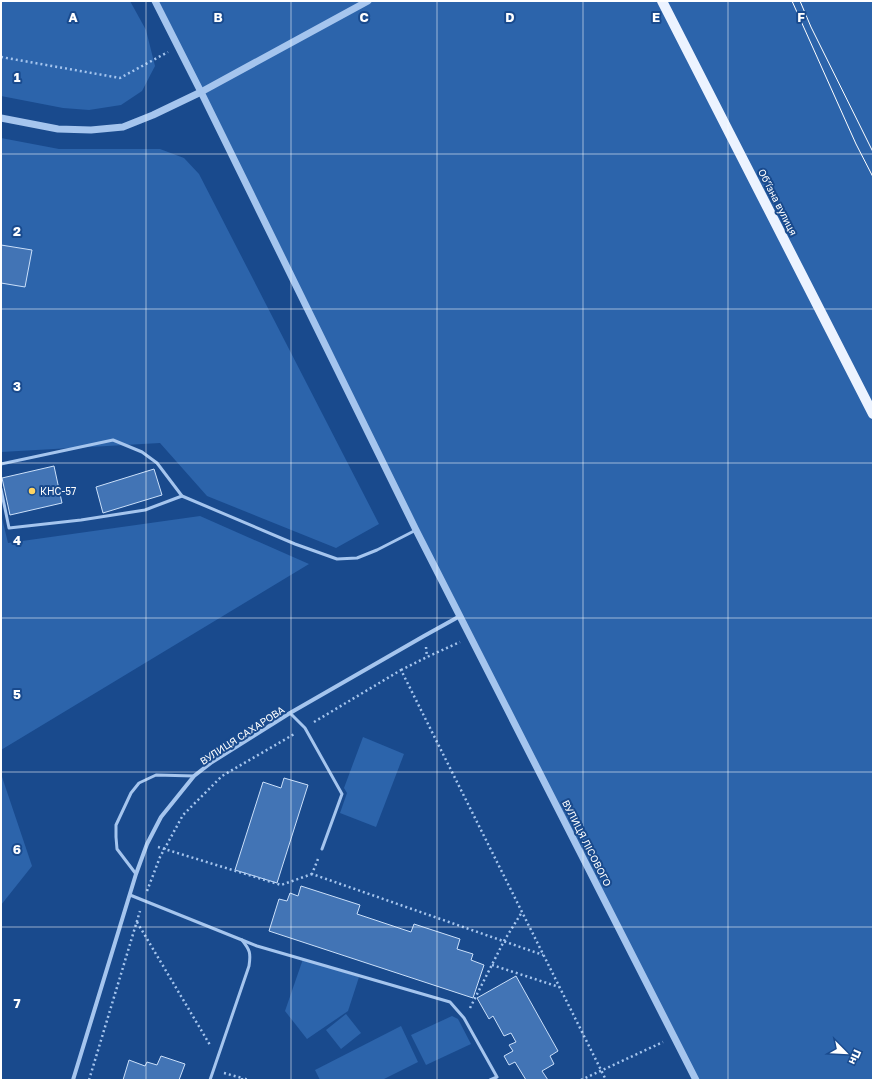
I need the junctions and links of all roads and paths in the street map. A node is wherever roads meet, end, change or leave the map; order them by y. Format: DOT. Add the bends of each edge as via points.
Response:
graph roads {
  1 [pos="155,1"];
  2 [pos="368,1"];
  3 [pos="662,1"];
  4 [pos="178,46"];
  5 [pos="1,57"];
  6 [pos="201,92"];
  7 [pos="1,118"];
  8 [pos="873,414"];
  9 [pos="1,464"];
  10 [pos="1,490"];
  11 [pos="182,496"];
  12 [pos="416,530"];
  13 [pos="460,616"];
  14 [pos="471,637"];
  15 [pos="401,670"];
  16 [pos="290,713"];
  17 [pos="305,728"];
  18 [pos="194,776"];
  19 [pos="164,849"];
  20 [pos="322,849"];
  21 [pos="136,874"];
  22 [pos="312,874"];
  23 [pos="130,895"];
  24 [pos="143,900"];
  25 [pos="522,912"];
  26 [pos="137,921"];
  27 [pos="242,940"];
  28 [pos="504,941"];
  29 [pos="544,955"];
  30 [pos="492,964"];
  31 [pos="560,987"];
  32 [pos="464,1018"];
  33 [pos="674,1036"];
  34 [pos="218,1057"];
  35 [pos="214,1070"];
  36 [pos="602,1071"];
  37 [pos="242,1079"];
  38 [pos="73,1080"];
  39 [pos="89,1080"];
  40 [pos="210,1080"];
  41 [pos="249,1080"];
  42 [pos="490,1080"];
  43 [pos="581,1080"];
  44 [pos="606,1080"];
  45 [pos="696,1080"];
  1 -- 4 [label="street, ВУЛИЦЯ ЛІСОВОГО"];
  2 -- 6 [label="street"];
  3 -- 8 [label="main road, Обʼїзна вулиця"];
  4 -- 5 [label="path" via="120,78"];
  4 -- 6 [label="street, ВУЛИЦЯ ЛІСОВОГО"];
  6 -- 7 [label="street" via="123,127 91,130 58,129"];
  6 -- 12 [label="street, ВУЛИЦЯ ЛІСОВОГО"];
  9 -- 11 [label="lane" via="113,440 142,452 157,463"];
  10 -- 11 [label="lane" via="9,528 145,510"];
  11 -- 12 [label="lane" via="337,559 357,558"];
  12 -- 13 [label="street, ВУЛИЦЯ ЛІСОВОГО"];
  13 -- 14 [label="street, ВУЛИЦЯ ЛІСОВОГО"];
  13 -- 16 [label="street, ВУЛИЦЯ САХАРОВА"];
  14 -- 15 [label="path"];
  14 -- 33 [label="street, ВУЛИЦЯ ЛІСОВОГО"];
  15 -- 17 [label="path"];
  15 -- 25 [label="path"];
  16 -- 17 [label="lane"];
  16 -- 18 [label="street, ВУЛИЦЯ САХАРОВА"];
  17 -- 19 [label="path" via="222,776 183,815"];
  17 -- 20 [label="lane" via="342,794"];
  18 -- 21 [label="street, ВУЛИЦЯ САХАРОВА" via="161,817"];
  18 -- 21 [label="lane" via="156,775 139,783 131,793 116,825 117,849"];
  19 -- 22 [label="path" via="280,885"];
  19 -- 24 [label="path"];
  20 -- 22 [label="path"];
  21 -- 23 [label="street, ВУЛИЦЯ САХАРОВА"];
  22 -- 28 [label="path"];
  23 -- 24 [label="lane"];
  23 -- 38 [label="street, ВУЛИЦЯ САХАРОВА"];
  24 -- 26 [label="path"];
  24 -- 27 [label="lane"];
  25 -- 28 [label="path"];
  25 -- 29 [label="path"];
  26 -- 34 [label="path"];
  26 -- 39 [label="path"];
  27 -- 32 [label="lane" via="450,1002"];
  27 -- 34 [label="lane" via="251,957"];
  28 -- 29 [label="path"];
  28 -- 30 [label="path"];
  29 -- 31 [label="path"];
  30 -- 31 [label="path"];
  30 -- 32 [label="path"];
  31 -- 36 [label="path"];
  32 -- 42 [label="lane" via="497,1077"];
  33 -- 36 [label="path"];
  33 -- 45 [label="street, ВУЛИЦЯ ЛІСОВОГО"];
  34 -- 35 [label="lane"];
  35 -- 37 [label="path"];
  35 -- 40 [label="lane"];
  36 -- 43 [label="path"];
  36 -- 44 [label="path"];
  37 -- 41 [label="path"];
}
